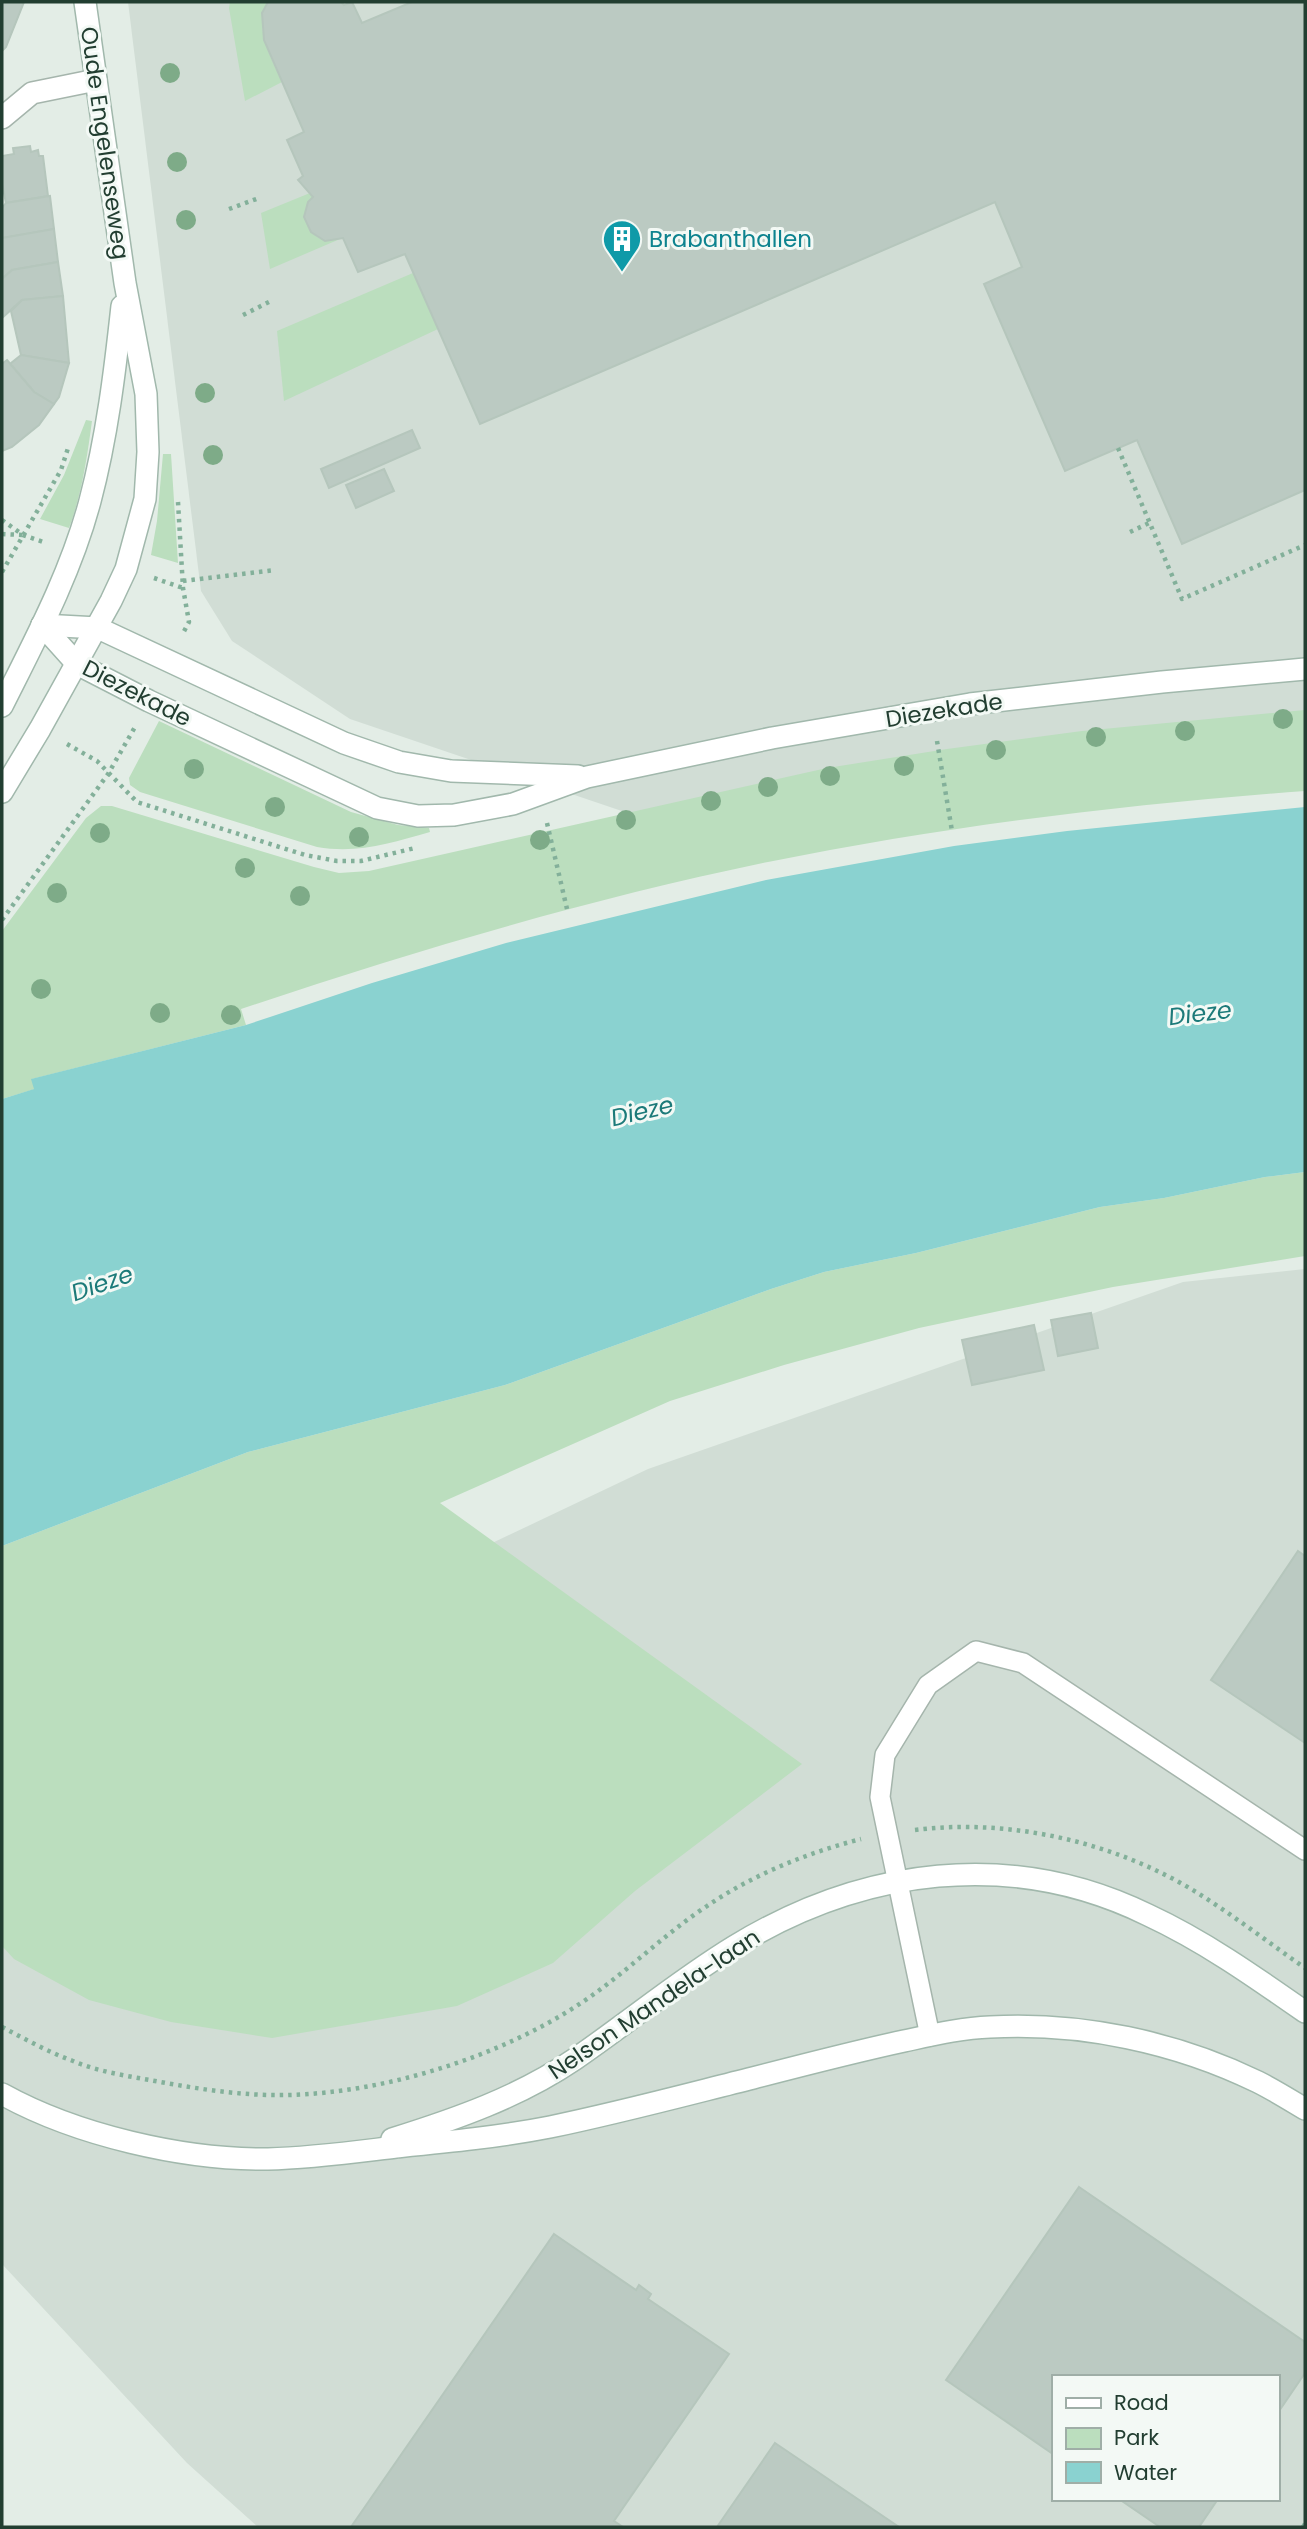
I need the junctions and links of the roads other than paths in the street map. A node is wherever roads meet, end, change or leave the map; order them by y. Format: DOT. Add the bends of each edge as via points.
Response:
graph roads {
  1 [pos="85,2"];
  2 [pos="96,79"];
  3 [pos="2,118"];
  4 [pos="125,283"];
  5 [pos="42,625"];
  6 [pos="98,628"];
  7 [pos="77,664"];
  8 [pos="1305,669"];
  9 [pos="2,706"];
  10 [pos="587,777"];
  11 [pos="2,792"];
  12 [pos="1305,1850"];
  13 [pos="898,1880"];
  14 [pos="1305,2012"];
  15 [pos="930,2036"];
  16 [pos="2,2094"];
  17 [pos="1305,2109"];
  18 [pos="350,2152"];
  1 -- 2 [label="street, Oude Engelenseweg"];
  2 -- 3 [label="street" via="32,93"];
  2 -- 4 [label="street, Oude Engelenseweg"];
  4 -- 5 [label="street, Oude Engelenseweg" via="113,391 90,500"];
  4 -- 6 [label="street, Oude Engelenseweg" via="146,394 145,499 126,569"];
  5 -- 6 [label="street, Diezekade"];
  5 -- 7 [label="street, Diezekade"];
  5 -- 9 [label="street, Oude Engelenseweg"];
  6 -- 7 [label="street, Oude Engelenseweg"];
  6 -- 10 [label="street, Diezekade" via="344,743 399,762 451,771"];
  7 -- 10 [label="street, Diezekade" via="377,808 418,816 454,815 513,804"];
  7 -- 11 [label="street, Oude Engelenseweg"];
  8 -- 10 [label="street, Diezekade" via="970,704 772,738"];
  12 -- 13 [label="lane" via="1023,1663 976,1651 928,1685 885,1755 880,1797"];
  13 -- 14 [label="street, Nelson Mandela-laan" via="1000,1874 1077,1887 1148,1915 1246,1971"];
  13 -- 15 [label="lane"];
  13 -- 18 [label="street, Nelson Mandela-laan" via="788,1918 736,1945 574,2060 531,2085 479,2110"];
  15 -- 17 [label="street, Nelson Mandela-laan" via="989,2027 1103,2033 1213,2062"];
  15 -- 18 [label="street, Nelson Mandela-laan" via="548,2127"];
  16 -- 18 [label="street, Nelson Mandela-laan" via="97,2133 179,2152 269,2159"];
}
